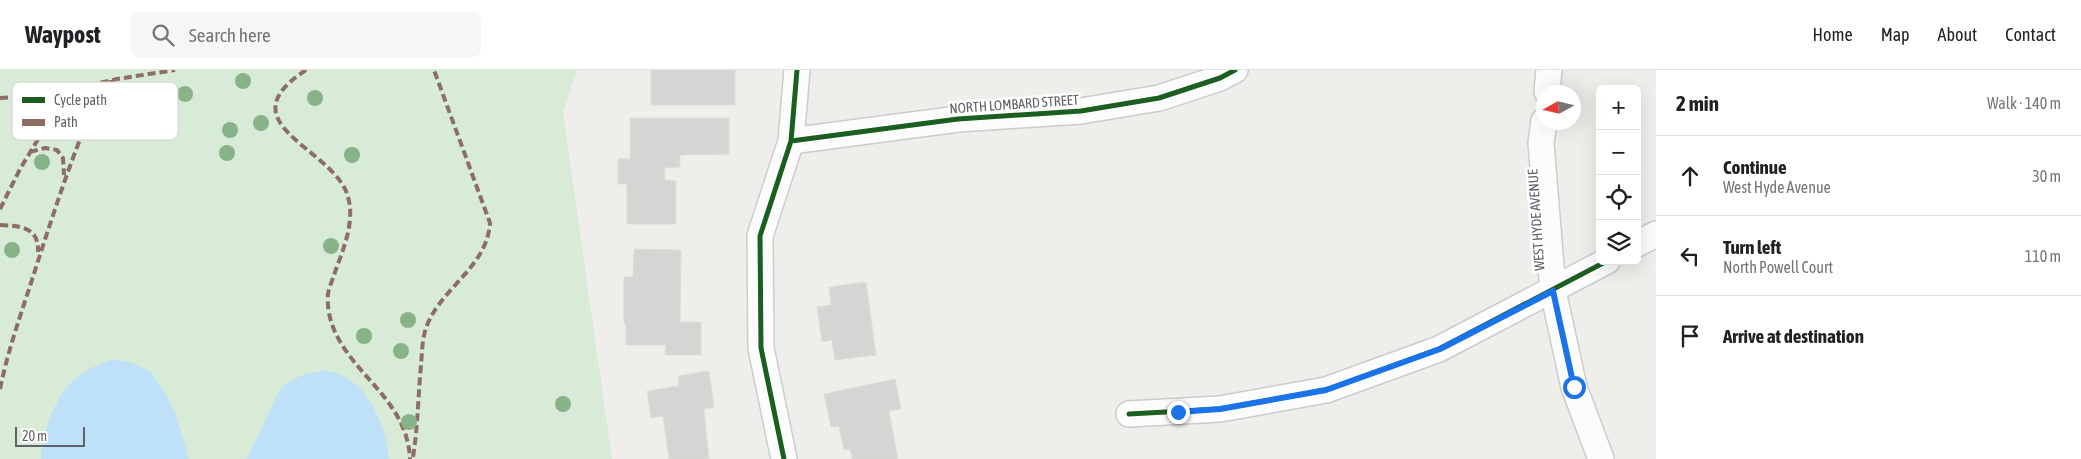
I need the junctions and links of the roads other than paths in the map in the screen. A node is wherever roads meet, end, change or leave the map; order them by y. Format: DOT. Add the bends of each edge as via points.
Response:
graph roads {
  1 [pos="797,70"];
  2 [pos="1235,70"];
  3 [pos="1549,70"];
  4 [pos="1548,85"];
  5 [pos="1543,130"];
  6 [pos="791,141"];
  7 [pos="1656,234"];
  8 [pos="1641,242"];
  9 [pos="1600,265"];
  10 [pos="1553,291"];
  11 [pos="1129,414"];
  12 [pos="784,459"];
  13 [pos="1601,459"];
  1 -- 6 [label="street"];
  2 -- 6 [label="street, NORTH LOMBARD STREET" via="1159,98 1081,111 958,118"];
  3 -- 4 [label="street"];
  5 -- 10 [label="street, WEST HYDE AVENUE" via="1541,143"];
  6 -- 12 [label="street" via="760,236 761,348"];
  7 -- 8 [label="street"];
  9 -- 10 [label="street"];
  10 -- 11 [label="street" via="1440,349 1326,390 1220,409"];
  10 -- 13 [label="street, WEST HYDE AVENUE" via="1574,387"];
}
